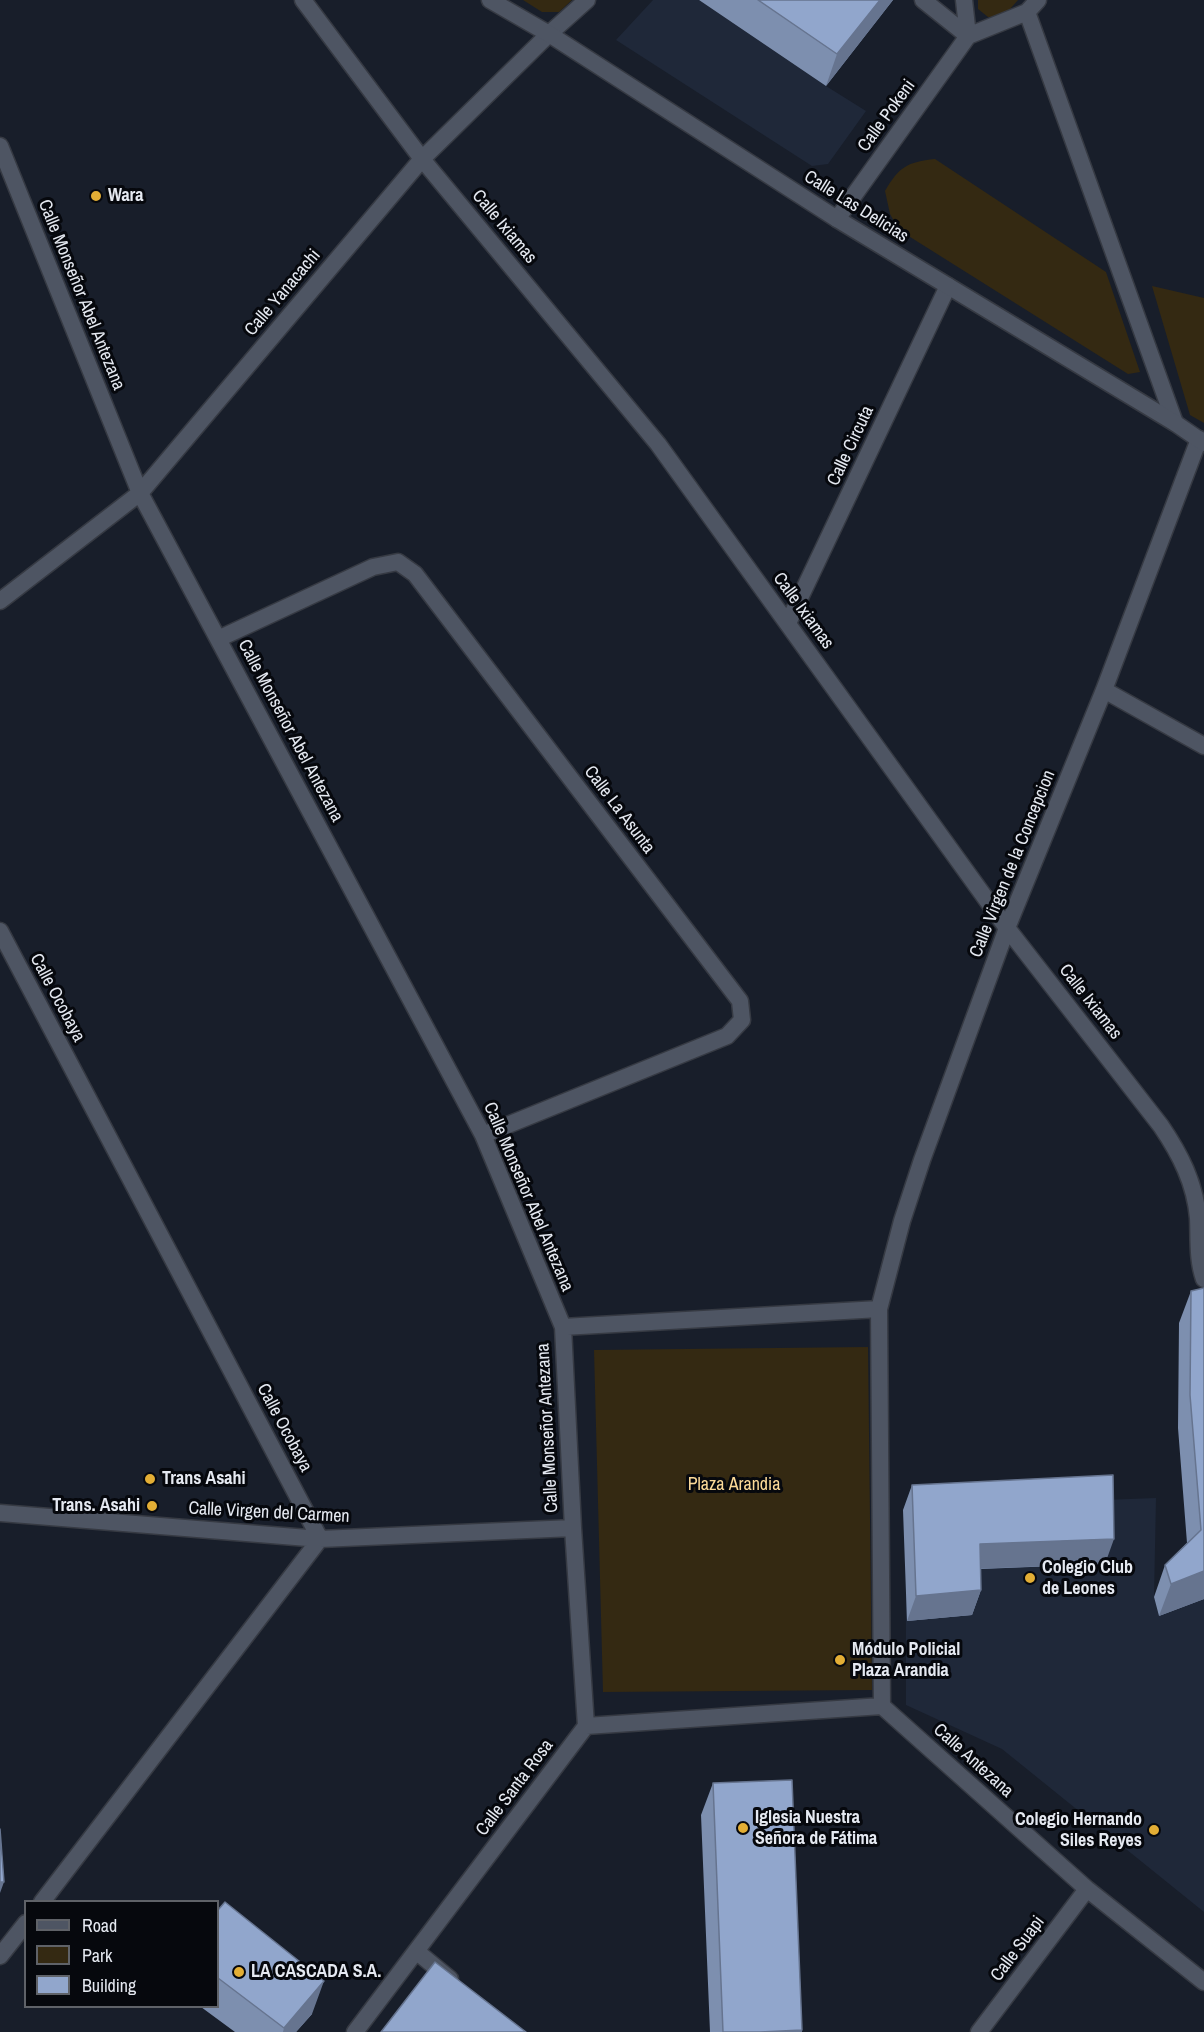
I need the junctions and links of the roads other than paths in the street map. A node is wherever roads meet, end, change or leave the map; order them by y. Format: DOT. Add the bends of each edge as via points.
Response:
graph roads {
  1 [pos="303,0"];
  2 [pos="490,0"];
  3 [pos="587,0"];
  4 [pos="923,0"];
  5 [pos="964,0"];
  6 [pos="1033,6"];
  7 [pos="549,34"];
  8 [pos="968,36"];
  9 [pos="0,146"];
  10 [pos="422,159"];
  11 [pos="837,219"];
  12 [pos="948,286"];
  13 [pos="1175,423"];
  14 [pos="1202,441"];
  15 [pos="140,493"];
  16 [pos="0,601"];
  17 [pos="788,623"];
  18 [pos="218,639"];
  19 [pos="1104,690"];
  20 [pos="1204,746"];
  21 [pos="1007,928"];
  22 [pos="0,931"];
  23 [pos="483,1135"];
  24 [pos="1204,1279"];
  25 [pos="879,1309"];
  26 [pos="563,1327"];
  27 [pos="0,1513"];
  28 [pos="573,1528"];
  29 [pos="320,1539"];
  30 [pos="882,1706"];
  31 [pos="586,1726"];
  32 [pos="1088,1889"];
  33 [pos="44,1900"];
  34 [pos="24,1926"];
  35 [pos="416,1951"];
  36 [pos="0,1956"];
  37 [pos="1204,1982"];
  38 [pos="460,1988"];
  39 [pos="356,2032"];
  40 [pos="979,2032"];
  1 -- 10 [label="street, Calle Ixiamas"];
  2 -- 7 [label="street, Calle Las Delicias"];
  3 -- 7 [label="street, Calle Yanacachi"];
  4 -- 8 [label="street"];
  5 -- 8 [label="street"];
  6 -- 8 [label="street"];
  6 -- 13 [label="street"];
  7 -- 10 [label="street, Calle Yanacachi"];
  7 -- 11 [label="street, Calle Las Delicias"];
  8 -- 11 [label="street, Calle Pokeni"];
  9 -- 15 [label="street, Calle Monseñor Abel Antezana"];
  10 -- 15 [label="street, Calle Yanacachi"];
  10 -- 17 [label="street, Calle Ixiamas" via="658,444"];
  11 -- 12 [label="street, Calle Las Delicias"];
  12 -- 13 [label="street, Calle Las Delicias"];
  12 -- 17 [label="street, Calle Circuta"];
  13 -- 14 [label="street, Calle Las Delicias"];
  14 -- 19 [label="street, Calle Virgen de la Concepcion"];
  15 -- 16 [label="street, Calle Yanacachi"];
  15 -- 18 [label="street, Calle Monseñor Abel Antezana"];
  17 -- 21 [label="street, Calle Ixiamas"];
  18 -- 23 [label="street, Calle Monseñor Abel Antezana"];
  18 -- 23 [label="street, Calle La Asunta" via="373,567 398,562 415,574 740,1001 742,1020 727,1036"];
  19 -- 20 [label="street"];
  19 -- 21 [label="street, Calle Virgen de la Concepcion"];
  21 -- 24 [label="street, Calle Ixiamas" via="1179,1152 1194,1195"];
  21 -- 25 [label="street, Calle Virgen de la Concepcion" via="922,1160"];
  22 -- 29 [label="street, Calle Ocobaya"];
  23 -- 26 [label="street, Calle Monseñor Abel Antezana"];
  25 -- 26 [label="street"];
  25 -- 30 [label="street, Calle Virgen de la Concepcion"];
  26 -- 28 [label="street, Calle Monseñor Antezana"];
  27 -- 29 [label="street, Calle Virgen del Carmen"];
  28 -- 29 [label="street, Calle Virgen del Carmen"];
  28 -- 31 [label="street"];
  29 -- 33 [label="street"];
  30 -- 31 [label="street"];
  30 -- 32 [label="street, Calle Antezana"];
  31 -- 35 [label="street, Calle Santa Rosa"];
  32 -- 37 [label="street, Calle Antezana"];
  32 -- 40 [label="street, Calle Suapi"];
  34 -- 36 [label="street"];
  35 -- 38 [label="street"];
  35 -- 39 [label="street, Calle Santa Rosa"];
}
